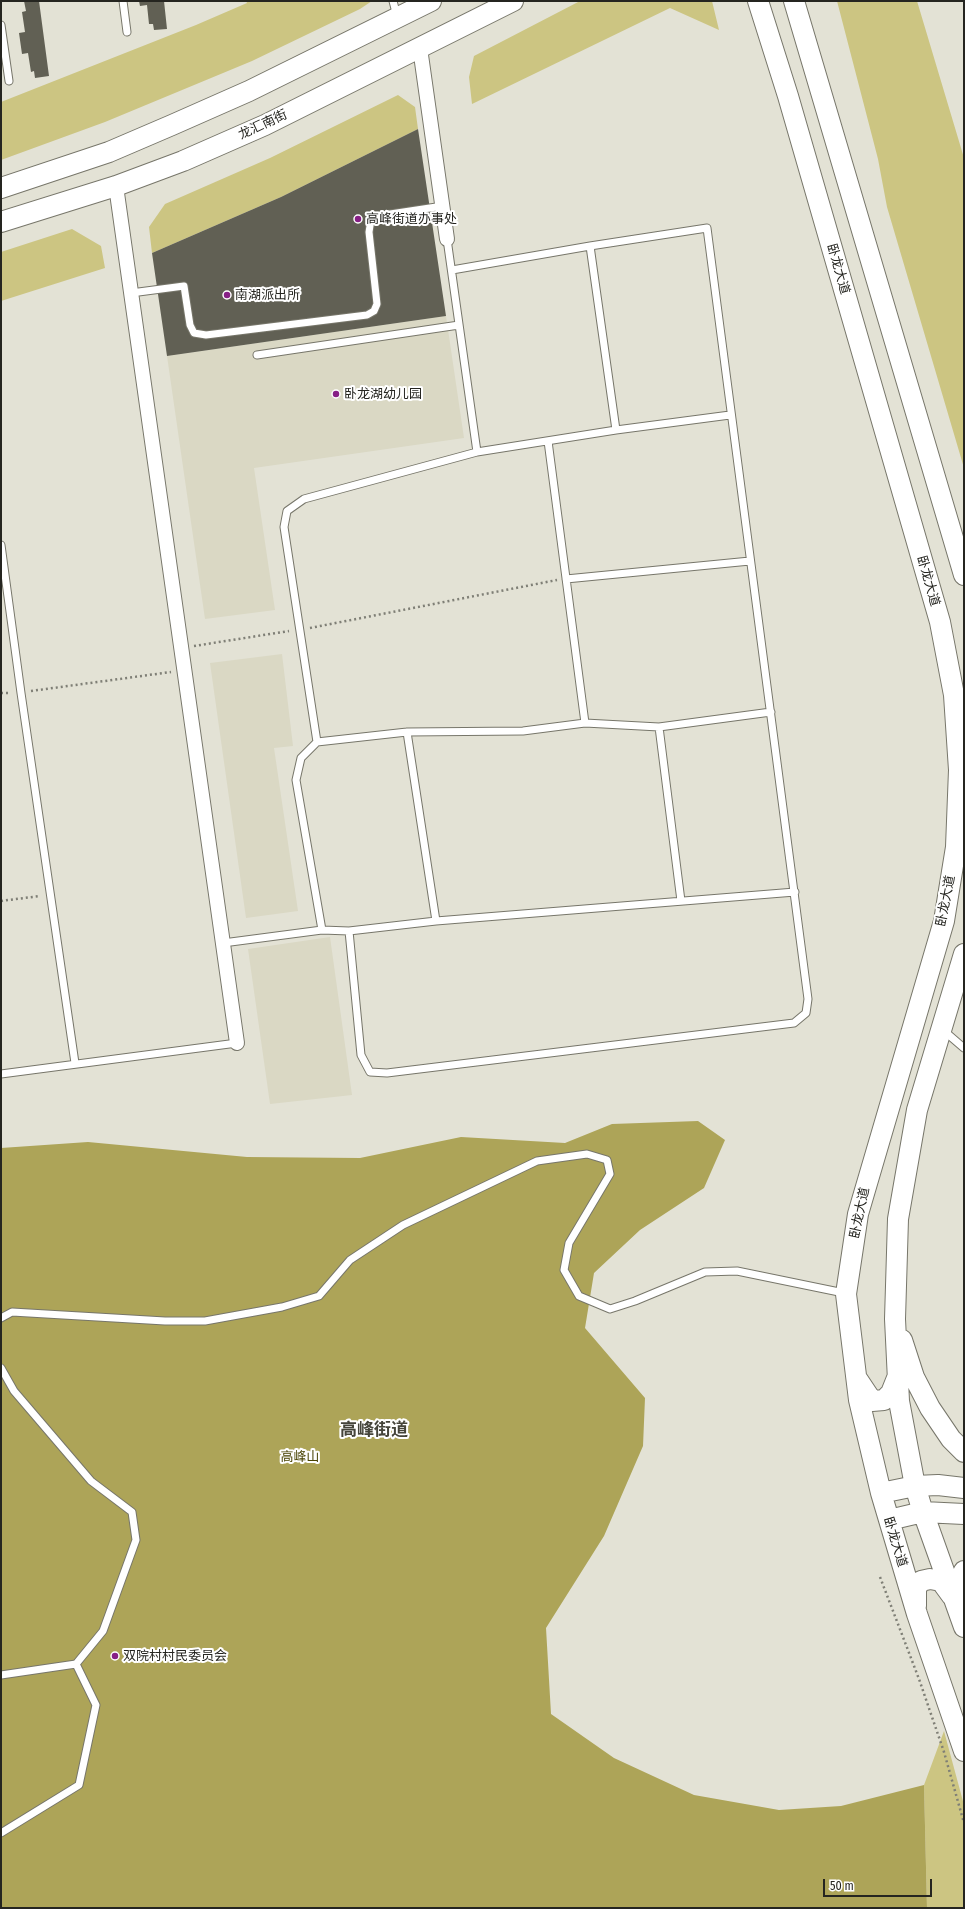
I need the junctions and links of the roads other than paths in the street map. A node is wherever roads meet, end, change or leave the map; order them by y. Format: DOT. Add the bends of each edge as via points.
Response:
graph roads {
  1 [pos="123,1"];
  2 [pos="431,1"];
  3 [pos="513,1"];
  4 [pos="758,1"];
  5 [pos="794,1"];
  6 [pos="395,10"];
  7 [pos="1,25"];
  8 [pos="127,32"];
  9 [pos="420,48"];
  10 [pos="9,81"];
  11 [pos="116,186"];
  12 [pos="1,188"];
  13 [pos="443,206"];
  14 [pos="1,222"];
  15 [pos="448,239"];
  16 [pos="590,246"];
  17 [pos="452,270"];
  18 [pos="131,293"];
  19 [pos="460,325"];
  20 [pos="257,355"];
  21 [pos="730,415"];
  22 [pos="616,430"];
  23 [pos="548,442"];
  24 [pos="477,452"];
  25 [pos="1,545"];
  26 [pos="750,561"];
  27 [pos="964,575"];
  28 [pos="566,578"];
  29 [pos="771,712"];
  30 [pos="585,723"];
  31 [pos="659,727"];
  32 [pos="407,732"];
  33 [pos="317,742"];
  34 [pos="794,892"];
  35 [pos="682,901"];
  36 [pos="436,921"];
  37 [pos="322,930"];
  38 [pos="349,931"];
  39 [pos="223,943"];
  40 [pos="964,954"];
  41 [pos="941,1029"];
  42 [pos="237,1043"];
  43 [pos="964,1048"];
  44 [pos="75,1063"];
  45 [pos="1,1074"];
  46 [pos="846,1294"];
  47 [pos="1,1318"];
  48 [pos="895,1319"];
  49 [pos="1,1368"];
  50 [pos="856,1377"];
  51 [pos="897,1378"];
  52 [pos="964,1452"];
  53 [pos="915,1486"];
  54 [pos="964,1488"];
  55 [pos="881,1493"];
  56 [pos="923,1512"];
  57 [pos="964,1514"];
  58 [pos="889,1520"];
  59 [pos="964,1571"];
  60 [pos="958,1611"];
  61 [pos="917,1614"];
  62 [pos="76,1664"];
  63 [pos="1,1675"];
  64 [pos="964,1751"];
  65 [pos="1,1833"];
  1 -- 8 [label="lane"];
  2 -- 6 [label="main road"];
  3 -- 9 [label="main road, 龙汇南街"];
  4 -- 46 [label="main road, 卧龙大道" via="788,96 940,622 954,695 959,770 956,847 944,921 858,1214"];
  5 -- 27 [label="main road"];
  6 -- 12 [label="main road" via="249,91 109,152"];
  7 -- 10 [label="lane"];
  9 -- 11 [label="main road, 龙汇南街" via="265,125 183,161"];
  9 -- 13 [label="street"];
  11 -- 14 [label="main road, 龙汇南街"];
  11 -- 18 [label="street"];
  13 -- 15 [label="street"];
  13 -- 18 [label="lane" via="377,216 370,220 377,304 374,311 367,315 206,335 194,333 190,325 184,286"];
  15 -- 17 [label="lane"];
  16 -- 17 [label="lane"];
  16 -- 21 [label="lane" via="707,228"];
  16 -- 22 [label="lane"];
  17 -- 19 [label="lane"];
  18 -- 39 [label="street"];
  19 -- 20 [label="lane"];
  19 -- 24 [label="lane"];
  21 -- 22 [label="lane"];
  21 -- 26 [label="lane"];
  22 -- 23 [label="lane"];
  23 -- 24 [label="lane"];
  23 -- 28 [label="lane"];
  24 -- 33 [label="lane" via="304,499 287,511 284,527"];
  25 -- 44 [label="lane"];
  26 -- 28 [label="lane"];
  26 -- 29 [label="lane"];
  28 -- 30 [label="lane"];
  29 -- 31 [label="lane"];
  29 -- 34 [label="lane"];
  30 -- 31 [label="lane"];
  30 -- 32 [label="lane" via="523,731"];
  31 -- 35 [label="lane"];
  32 -- 33 [label="lane"];
  32 -- 36 [label="lane"];
  33 -- 37 [label="lane" via="301,758 296,780"];
  34 -- 35 [label="lane"];
  34 -- 38 [label="lane" via="808,1000 806,1013 794,1023 387,1073 370,1072 361,1055"];
  35 -- 36 [label="lane"];
  36 -- 38 [label="lane"];
  37 -- 38 [label="lane"];
  37 -- 39 [label="lane"];
  39 -- 42 [label="street"];
  40 -- 41 [label="main road"];
  41 -- 43 [label="lane"];
  41 -- 48 [label="main road" via="917,1110 898,1219"];
  42 -- 44 [label="lane"];
  44 -- 45 [label="lane"];
  46 -- 47 [label="lane" via="737,1271 705,1272 610,1309 579,1296 564,1270 570,1243 610,1174 607,1160 587,1154 537,1161 403,1226 350,1260 318,1296 282,1308 204,1321 12,1312"];
  46 -- 50 [label="main road, 卧龙大道"];
  48 -- 51 [label="main road"];
  48 -- 52 [label="main road" via="914,1377 930,1408 951,1439"];
  49 -- 62 [label="lane" via="14,1391 91,1481 132,1512 136,1540 103,1631"];
  50 -- 51 [label="main road" via="872,1401 884,1400 892,1392"];
  50 -- 55 [label="main road, 卧龙大道"];
  51 -- 53 [label="main road"];
  53 -- 54 [label="main road"];
  53 -- 55 [label="main road"];
  53 -- 56 [label="main road"];
  55 -- 58 [label="main road, 卧龙大道"];
  56 -- 57 [label="main road"];
  56 -- 58 [label="main road"];
  56 -- 60 [label="main road"];
  58 -- 61 [label="main road, 卧龙大道"];
  59 -- 60 [label="main road" via="957,1585"];
  60 -- 61 [label="main road" via="941,1582 930,1578 921,1581 916,1588"];
  61 -- 64 [label="main road, 卧龙大道"];
  62 -- 63 [label="lane"];
  62 -- 65 [label="lane" via="96,1705 79,1786"];
}
